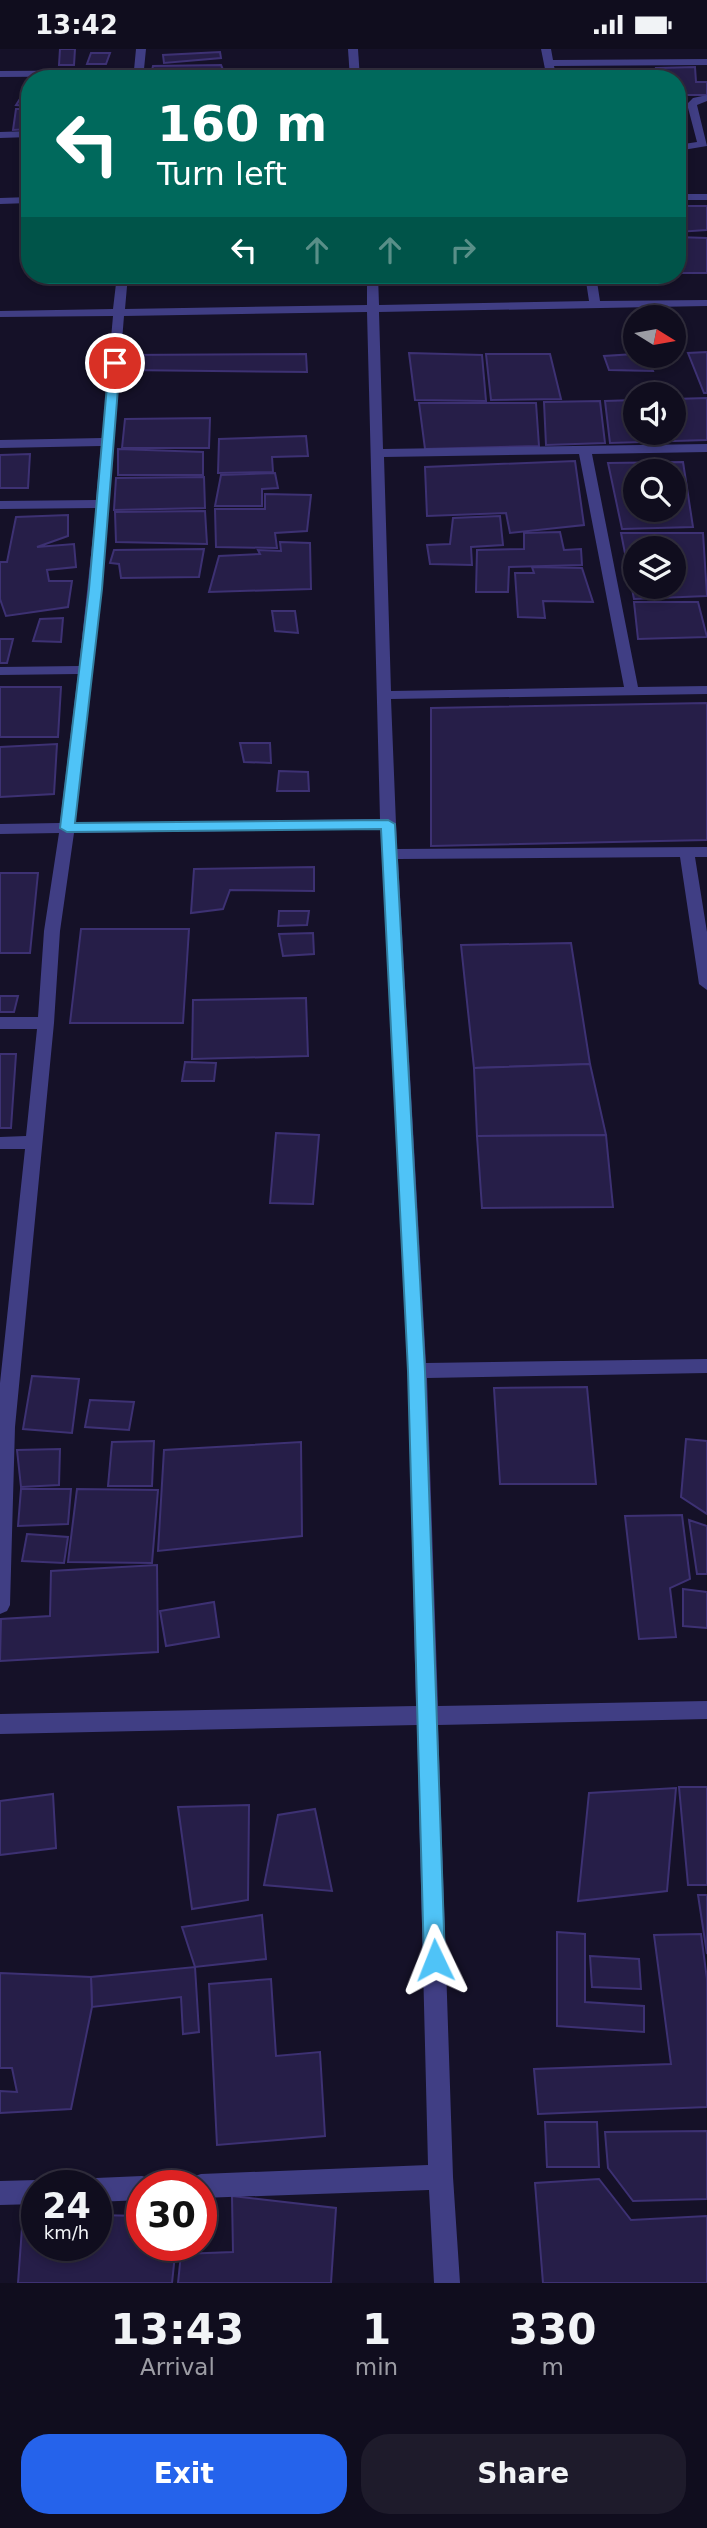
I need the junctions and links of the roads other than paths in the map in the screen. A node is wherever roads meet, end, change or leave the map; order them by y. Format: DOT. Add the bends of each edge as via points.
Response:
graph roads {
  1 [pos="141,49"];
  2 [pos="353,49"];
  3 [pos="546,49"];
  4 [pos="707,62"];
  5 [pos="549,63"];
  6 [pos="139,70"];
  7 [pos="354,70"];
  8 [pos="550,70"];
  9 [pos="0,74"];
  10 [pos="21,74"];
  11 [pos="707,98"];
  12 [pos="21,134"];
  13 [pos="0,135"];
  14 [pos="686,147"];
  15 [pos="686,197"];
  16 [pos="707,197"];
  17 [pos="21,200"];
  18 [pos="0,201"];
  19 [pos="121,284"];
  20 [pos="373,284"];
  21 [pos="592,284"];
  22 [pos="707,303"];
  23 [pos="595,304"];
  24 [pos="375,308"];
  25 [pos="118,312"];
  26 [pos="0,314"];
  27 [pos="108,442"];
  28 [pos="0,444"];
  29 [pos="707,448"];
  30 [pos="585,450"];
  31 [pos="379,453"];
  32 [pos="103,503"];
  33 [pos="0,505"];
  34 [pos="86,670"];
  35 [pos="0,671"];
  36 [pos="707,689"];
  37 [pos="632,691"];
  38 [pos="385,695"];
  39 [pos="388,824"];
  40 [pos="67,828"];
  41 [pos="0,829"];
  42 [pos="707,852"];
  43 [pos="389,854"];
  44 [pos="687,854"];
  45 [pos="703,937"];
  46 [pos="707,984"];
  47 [pos="46,1023"];
  48 [pos="0,1024"];
  49 [pos="33,1142"];
  50 [pos="0,1143"];
  51 [pos="707,1366"];
  52 [pos="417,1371"];
  53 [pos="3,1427"];
  54 [pos="0,1605"];
  55 [pos="707,1710"];
  56 [pos="427,1716"];
  57 [pos="0,1724"];
  58 [pos="441,2177"];
  59 [pos="217,2185"];
  60 [pos="21,2192"];
  61 [pos="0,2193"];
  62 [pos="447,2283"];
  1 -- 6 [label="street"];
  2 -- 7 [label="street"];
  3 -- 5 [label="street"];
  4 -- 5 [label="street"];
  5 -- 8 [label="street"];
  9 -- 10 [label="street"];
  11 -- 14 [label="street" via="692,104 703,144"];
  12 -- 13 [label="street"];
  15 -- 16 [label="street"];
  17 -- 18 [label="street"];
  19 -- 25 [label="street"];
  20 -- 24 [label="street"];
  21 -- 23 [label="street"];
  22 -- 23 [label="street"];
  23 -- 24 [label="street"];
  24 -- 25 [label="street"];
  24 -- 31 [label="street"];
  25 -- 26 [label="street"];
  25 -- 27 [label="street"];
  27 -- 28 [label="street"];
  27 -- 32 [label="street"];
  29 -- 30 [label="street"];
  30 -- 31 [label="street"];
  30 -- 37 [label="street"];
  31 -- 38 [label="street"];
  32 -- 33 [label="street"];
  32 -- 34 [label="street"];
  34 -- 35 [label="street"];
  34 -- 40 [label="street"];
  36 -- 37 [label="street"];
  37 -- 38 [label="street"];
  38 -- 39 [label="street"];
  39 -- 40 [label="street"];
  39 -- 43 [label="street"];
  40 -- 41 [label="street"];
  40 -- 47 [label="street" via="51,930"];
  42 -- 44 [label="street"];
  43 -- 44 [label="street"];
  43 -- 52 [label="street"];
  44 -- 45 [label="street"];
  45 -- 46 [label="street"];
  47 -- 48 [label="street"];
  47 -- 49 [label="street"];
  49 -- 50 [label="street"];
  49 -- 53 [label="street"];
  51 -- 52 [label="street"];
  52 -- 56 [label="street"];
  53 -- 54 [label="street"];
  55 -- 56 [label="street"];
  56 -- 57 [label="street"];
  56 -- 58 [label="street"];
  58 -- 59 [label="street"];
  58 -- 62 [label="street"];
  60 -- 61 [label="street"];
}
